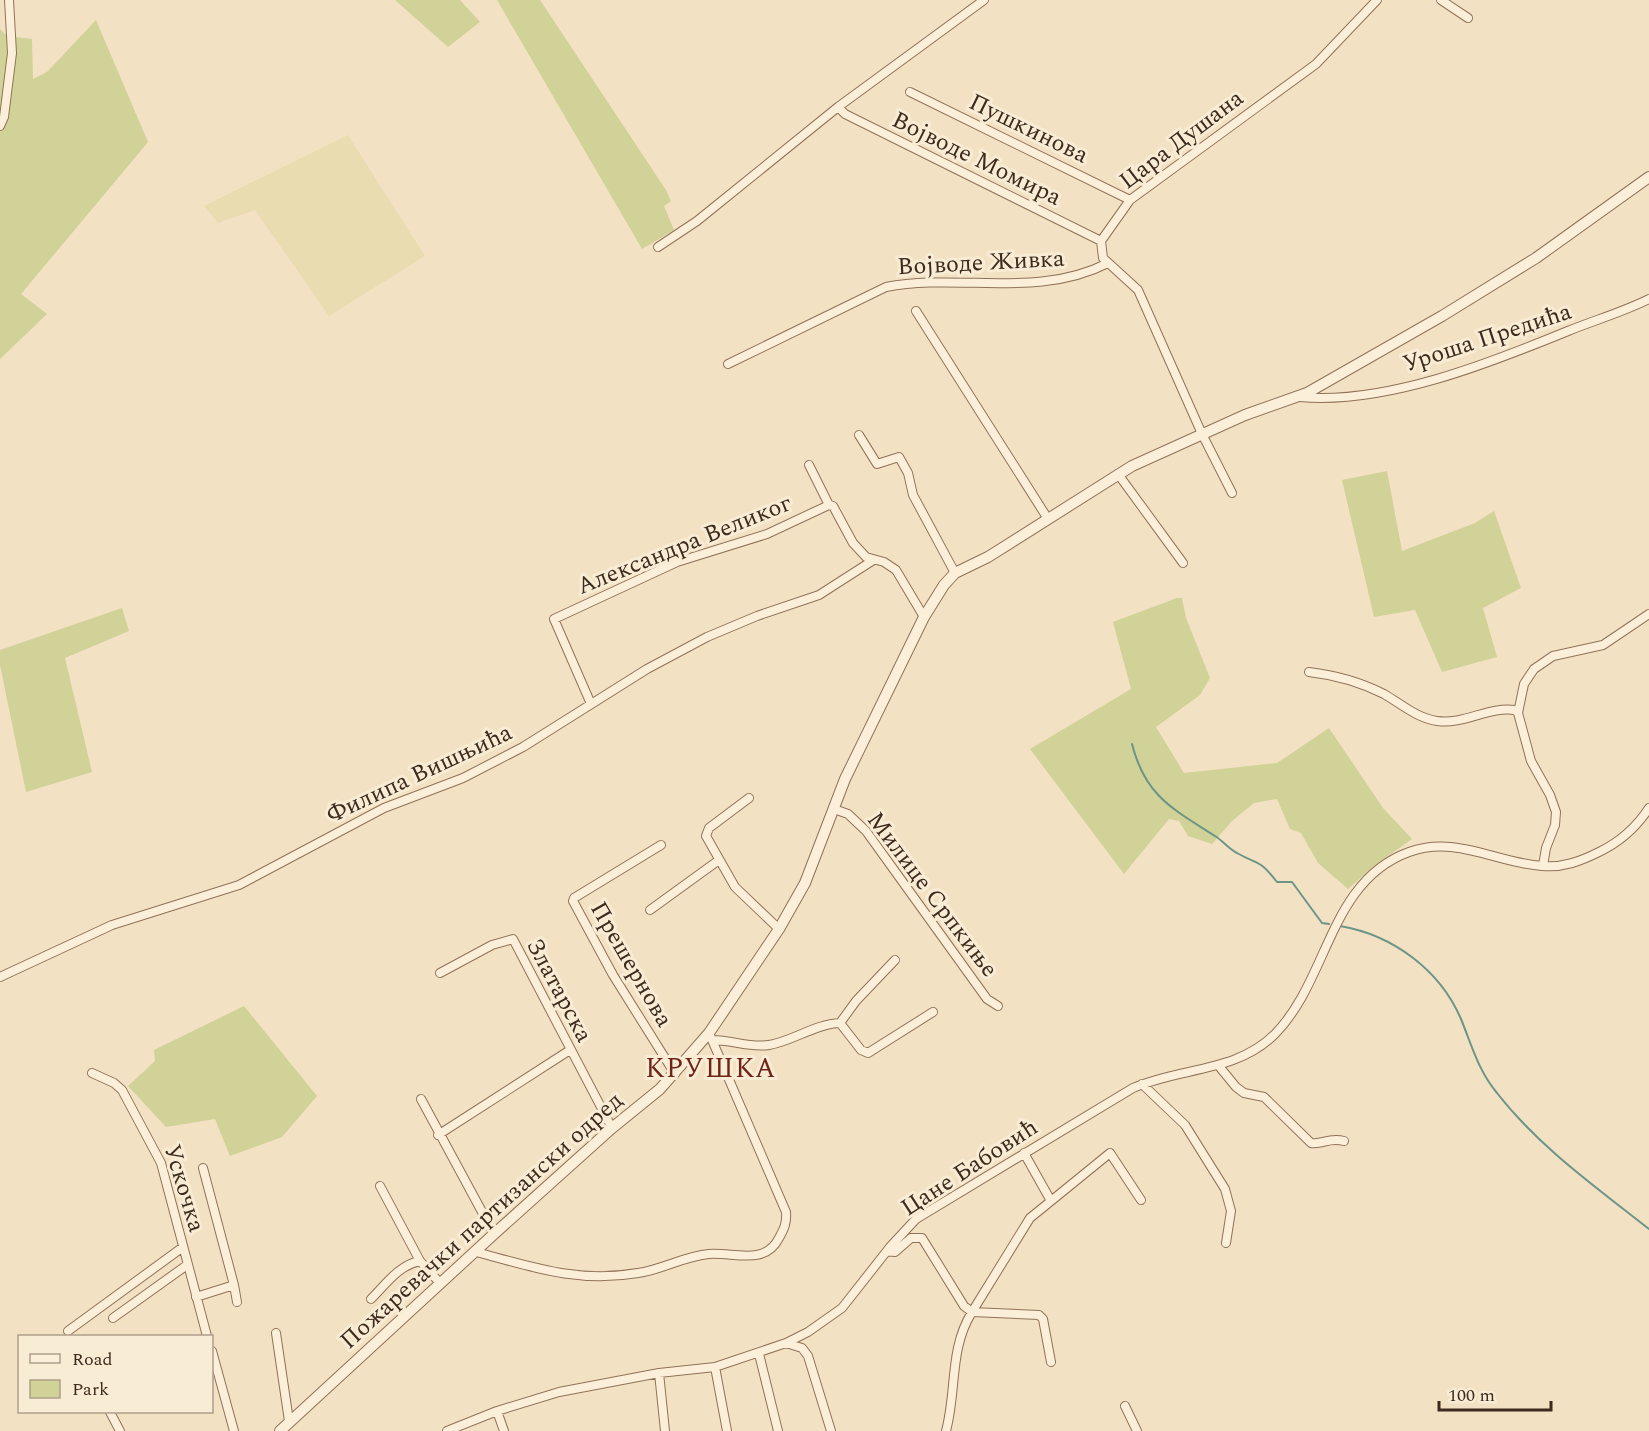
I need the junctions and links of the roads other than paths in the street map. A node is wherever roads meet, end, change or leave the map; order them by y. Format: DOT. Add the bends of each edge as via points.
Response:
graph roads {
  1 [pos="9,0"];
  2 [pos="984,0"];
  3 [pos="1377,0"];
  4 [pos="1441,0"];
  5 [pos="1468,18"];
  6 [pos="910,92"];
  7 [pos="838,108"];
  8 [pos="0,126"];
  9 [pos="1649,177"];
  10 [pos="1130,200"];
  11 [pos="1101,241"];
  12 [pos="658,247"];
  13 [pos="1108,263"];
  14 [pos="1649,299"];
  15 [pos="916,311"];
  16 [pos="728,364"];
  17 [pos="1297,397"];
  18 [pos="1202,434"];
  19 [pos="859,435"];
  20 [pos="809,465"];
  21 [pos="1118,474"];
  22 [pos="1232,494"];
  23 [pos="829,505"];
  24 [pos="1048,519"];
  25 [pos="872,561"];
  26 [pos="1183,563"];
  27 [pos="955,573"];
  28 [pos="1649,614"];
  29 [pos="924,617"];
  30 [pos="1309,672"];
  31 [pos="591,704"];
  32 [pos="1518,713"];
  33 [pos="749,798"];
  34 [pos="1649,808"];
  35 [pos="834,809"];
  36 [pos="661,845"];
  37 [pos="719,860"];
  38 [pos="1543,866"];
  39 [pos="650,910"];
  40 [pos="779,929"];
  41 [pos="895,960"];
  42 [pos="440,973"];
  43 [pos="0,977"];
  44 [pos="998,1005"];
  45 [pos="933,1012"];
  46 [pos="840,1023"];
  47 [pos="711,1037"];
  48 [pos="570,1050"];
  49 [pos="1218,1065"];
  50 [pos="92,1073"];
  51 [pos="675,1074"];
  52 [pos="1142,1084"];
  53 [pos="421,1100"];
  54 [pos="612,1128"];
  55 [pos="438,1135"];
  56 [pos="1344,1141"];
  57 [pos="1024,1153"];
  58 [pos="203,1168"];
  59 [pos="380,1186"];
  60 [pos="1140,1200"];
  61 [pos="1051,1201"];
  62 [pos="494,1234"];
  63 [pos="1226,1243"];
  64 [pos="183,1247"];
  65 [pos="477,1250"];
  66 [pos="887,1251"];
  67 [pos="420,1261"];
  68 [pos="187,1265"];
  69 [pos="441,1283"];
  70 [pos="234,1285"];
  71 [pos="196,1297"];
  72 [pos="371,1299"];
  73 [pos="237,1302"];
  74 [pos="972,1312"];
  75 [pos="113,1318"];
  76 [pos="68,1331"];
  77 [pos="276,1333"];
  78 [pos="207,1335"];
  79 [pos="786,1343"];
  80 [pos="759,1354"];
  81 [pos="213,1358"];
  82 [pos="1051,1362"];
  83 [pos="715,1367"];
  84 [pos="659,1373"];
  85 [pos="1125,1406"];
  86 [pos="497,1411"];
  87 [pos="111,1413"];
  88 [pos="289,1422"];
  89 [pos="120,1431"];
  90 [pos="234,1431"];
  91 [pos="280,1431"];
  92 [pos="447,1431"];
  93 [pos="504,1431"];
  94 [pos="665,1431"];
  95 [pos="727,1431"];
  96 [pos="778,1431"];
  97 [pos="831,1431"];
  98 [pos="946,1431"];
  99 [pos="1137,1431"];
  1 -- 8 [label="street" via="12,53"];
  2 -- 7 [label="street"];
  3 -- 10 [label="street, Цара Душана" via="1316,64"];
  4 -- 5 [label="street"];
  6 -- 10 [label="street, Пушкинова"];
  7 -- 11 [label="street, Војводе Момира" via="918,152"];
  7 -- 12 [label="street" via="697,221"];
  9 -- 17 [label="street, Пожаревачки партизански одред" via="1517,269 1432,322"];
  10 -- 11 [label="street, Цара Душана"];
  11 -- 13 [label="street"];
  13 -- 16 [label="street, Војводе Живка" via="1073,277 1043,282 909,283 886,287"];
  13 -- 18 [label="street" via="1138,290"];
  14 -- 17 [label="street, Уроша Предића" via="1448,376 1331,400"];
  15 -- 24 [label="street"];
  17 -- 18 [label="street, Пожаревачки партизански одред"];
  18 -- 21 [label="street, Пожаревачки партизански одред"];
  18 -- 22 [label="street"];
  19 -- 27 [label="street" via="877,464 899,457 914,495"];
  20 -- 23 [label="street, Александра Великог"];
  21 -- 24 [label="street, Пожаревачки партизански одред"];
  21 -- 26 [label="street"];
  23 -- 25 [label="street, Александра Великог" via="853,543"];
  23 -- 31 [label="street, Александра Великог" via="767,534 676,562 554,619"];
  24 -- 27 [label="street, Пожаревачки партизански одред"];
  25 -- 29 [label="street, Александра Великог" via="884,562 896,570"];
  25 -- 31 [label="street, Филипа Вишњића" via="819,595 707,637"];
  27 -- 29 [label="street, Пожаревачки партизански одред"];
  28 -- 32 [label="street" via="1603,645 1553,656 1534,669 1524,684"];
  29 -- 35 [label="street, Пожаревачки партизански одред"];
  30 -- 32 [label="street" via="1358,683 1438,721 1502,710"];
  31 -- 43 [label="street, Филипа Вишњића" via="464,778 384,808 239,885 112,925"];
  32 -- 38 [label="street" via="1531,761 1556,812 1556,825"];
  33 -- 37 [label="street" via="706,832"];
  34 -- 38 [label="street" via="1613,846 1583,861"];
  35 -- 40 [label="street, Пожаревачки партизански одред" via="805,883"];
  35 -- 44 [label="street, Милице Српкиње" via="848,814 866,831 987,999"];
  36 -- 51 [label="street, Прешернова" via="573,901 613,975"];
  37 -- 39 [label="street"];
  37 -- 40 [label="street" via="740,893"];
  38 -- 49 [label="street, Цане Бабовић" via="1460,847 1423,847 1394,858 1364,881 1276,1033 1243,1057"];
  40 -- 47 [label="street, Пожаревачки партизански одред"];
  41 -- 46 [label="street"];
  42 -- 48 [label="street, Златарска" via="492,945 513,939"];
  45 -- 46 [label="street" via="868,1053 861,1050"];
  46 -- 47 [label="street" via="765,1046"];
  47 -- 51 [label="street, Пожаревачки партизански одред"];
  47 -- 65 [label="street" via="786,1212 786,1224 771,1249 756,1256 700,1255 639,1273 591,1277 541,1271"];
  48 -- 54 [label="street, Златарска"];
  48 -- 55 [label="street"];
  49 -- 52 [label="street, Цане Бабовић"];
  49 -- 56 [label="street" via="1236,1087 1264,1097 1311,1143 1331,1138"];
  50 -- 64 [label="street, Ускочка" via="122,1090 150,1140 161,1163"];
  51 -- 54 [label="street, Пожаревачки партизански одред"];
  52 -- 57 [label="street, Цане Бабовић"];
  52 -- 63 [label="street" via="1185,1125 1225,1189 1232,1211"];
  53 -- 55 [label="street"];
  54 -- 62 [label="street, Пожаревачки партизански одред"];
  55 -- 62 [label="street"];
  57 -- 61 [label="street"];
  57 -- 66 [label="street, Цане Бабовић" via="916,1219"];
  58 -- 70 [label="street"];
  59 -- 67 [label="street"];
  60 -- 61 [label="street" via="1110,1154"];
  61 -- 74 [label="street" via="1030,1218"];
  62 -- 65 [label="street, Пожаревачки партизански одред"];
  64 -- 68 [label="street, Ускочка"];
  64 -- 76 [label="street"];
  65 -- 69 [label="street, Пожаревачки партизански одред"];
  66 -- 74 [label="street" via="895,1252 911,1238 922,1238 964,1306"];
  66 -- 79 [label="street, Цане Бабовић" via="842,1308"];
  67 -- 69 [label="street"];
  67 -- 72 [label="street" via="396,1273"];
  68 -- 71 [label="street, Ускочка"];
  68 -- 75 [label="street"];
  69 -- 88 [label="street, Пожаревачки партизански одред"];
  70 -- 71 [label="street"];
  70 -- 73 [label="street"];
  71 -- 78 [label="street, Ускочка"];
  74 -- 82 [label="street" via="1039,1315"];
  74 -- 98 [label="street" via="956,1347 954,1396"];
  77 -- 88 [label="street"];
  79 -- 80 [label="street, Цане Бабовић"];
  79 -- 97 [label="street" via="802,1348 808,1356"];
  80 -- 83 [label="street, Цане Бабовић"];
  80 -- 96 [label="street"];
  81 -- 90 [label="street"];
  83 -- 84 [label="street, Цане Бабовић"];
  83 -- 95 [label="street"];
  84 -- 86 [label="street, Цане Бабовић" via="559,1392"];
  84 -- 94 [label="street"];
  85 -- 99 [label="street"];
  86 -- 92 [label="street, Цане Бабовић"];
  86 -- 93 [label="street"];
  87 -- 89 [label="street"];
  88 -- 91 [label="street, Пожаревачки партизански одред"];
}
